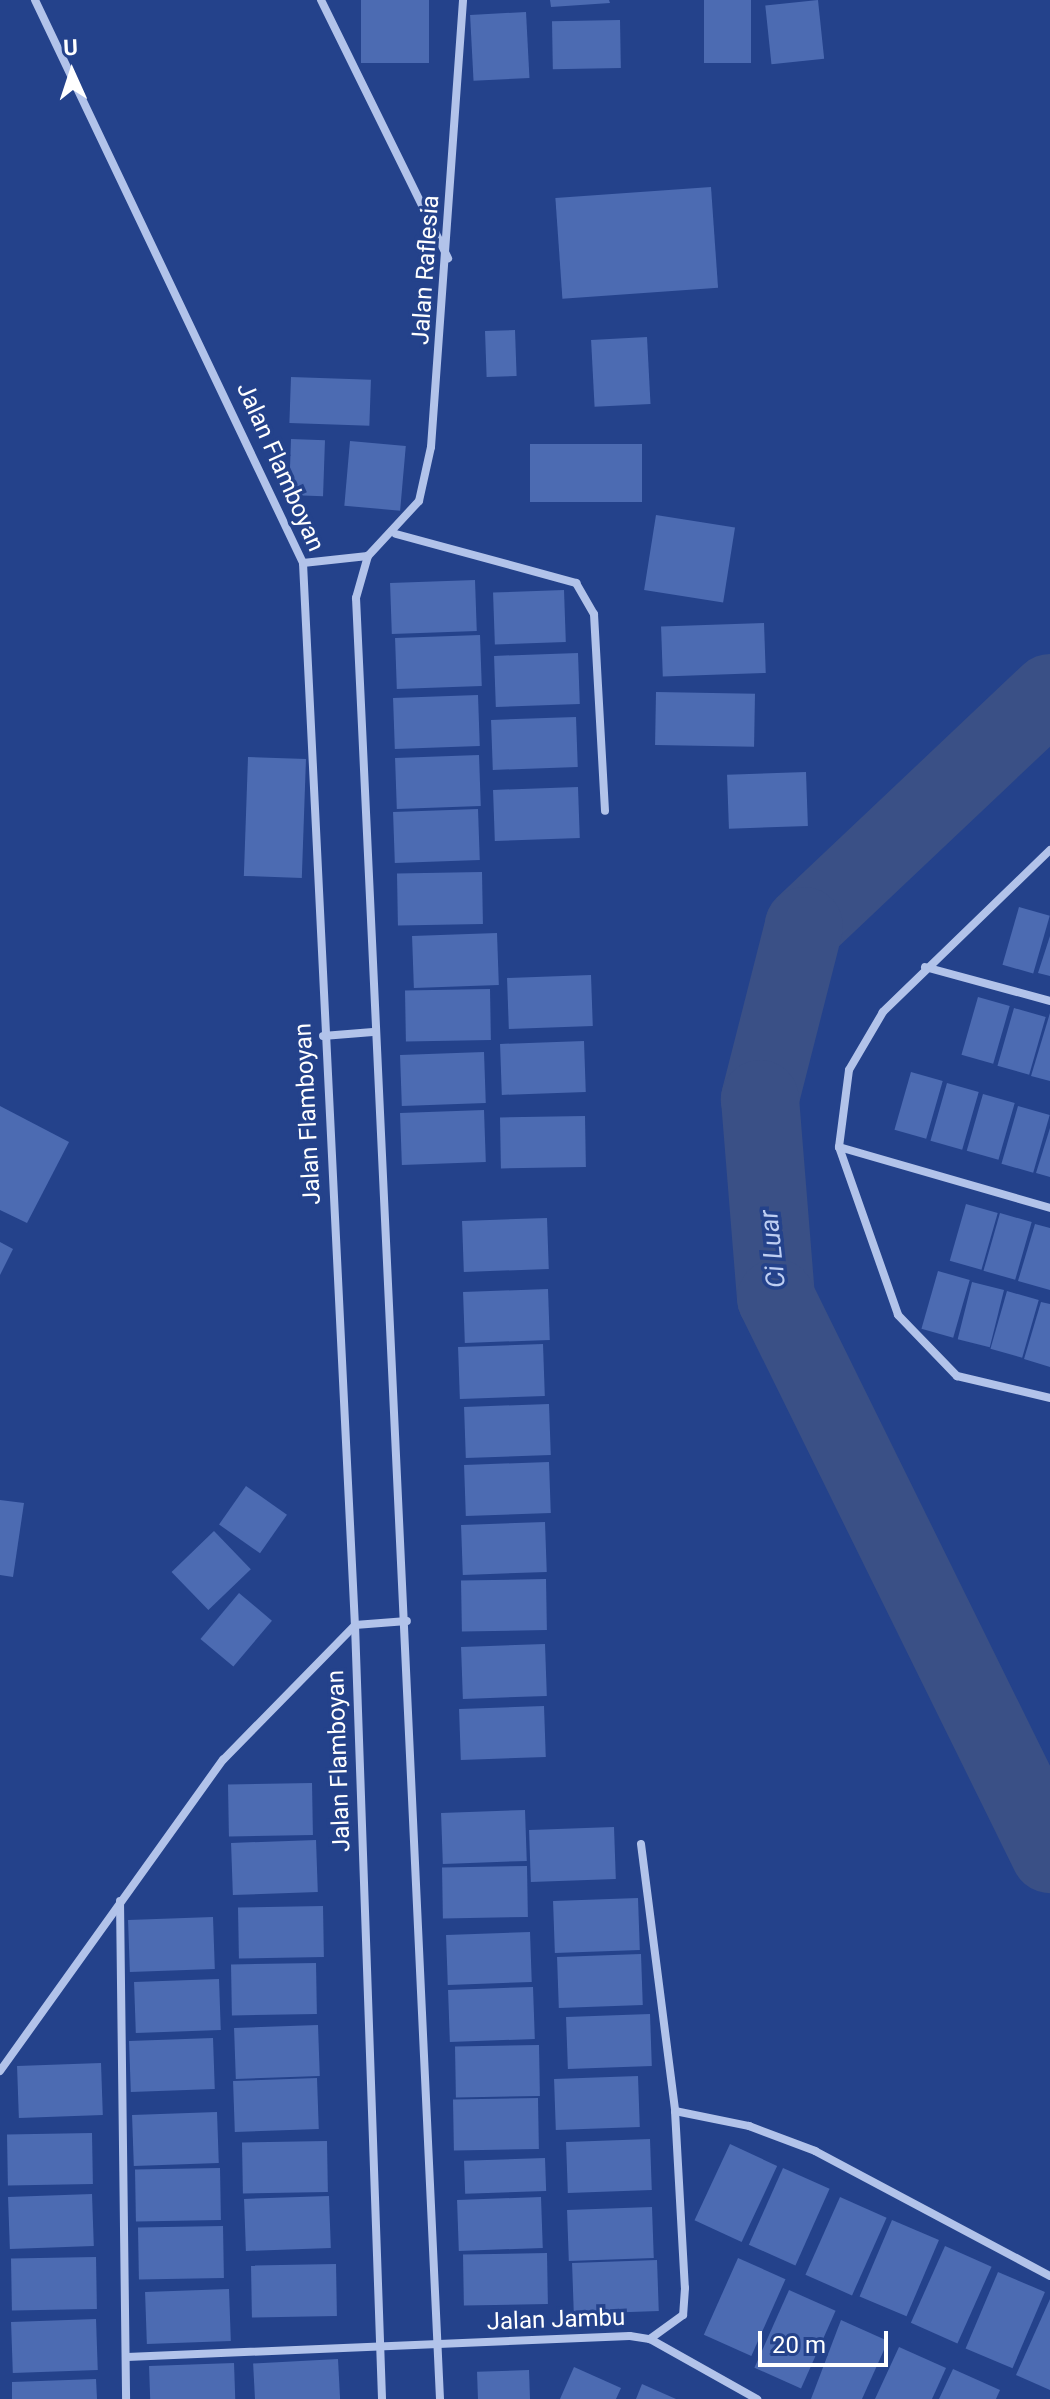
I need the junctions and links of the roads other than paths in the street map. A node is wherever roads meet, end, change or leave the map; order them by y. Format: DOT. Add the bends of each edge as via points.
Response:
graph roads {
  1 [pos="35,0"];
  2 [pos="321,0"];
  3 [pos="463,0"];
  4 [pos="448,258"];
  5 [pos="396,534"];
  6 [pos="368,556"];
  7 [pos="303,563"];
  8 [pos="605,811"];
  9 [pos="1050,850"];
  10 [pos="925,967"];
  11 [pos="1050,1001"];
  12 [pos="373,1032"];
  13 [pos="323,1036"];
  14 [pos="839,1147"];
  15 [pos="1050,1208"];
  16 [pos="1050,1398"];
  17 [pos="407,1621"];
  18 [pos="355,1625"];
  19 [pos="641,1844"];
  20 [pos="120,1901"];
  21 [pos="0,2071"];
  22 [pos="675,2111"];
  23 [pos="1050,2276"];
  24 [pos="650,2339"];
  25 [pos="436,2344"];
  26 [pos="379,2346"];
  27 [pos="127,2357"];
  28 [pos="126,2399"];
  29 [pos="382,2399"];
  30 [pos="440,2399"];
  31 [pos="757,2399"];
  1 -- 7 [label="street, Jalan Flamboyan"];
  2 -- 4 [label="street"];
  3 -- 4 [label="street, Jalan Raflesia"];
  4 -- 5 [label="street, Jalan Raflesia" via="431,447 419,501"];
  5 -- 6 [label="street, Jalan Raflesia"];
  5 -- 8 [label="street" via="576,583 594,614"];
  6 -- 7 [label="street"];
  6 -- 12 [label="street" via="356,598"];
  7 -- 13 [label="street, Jalan Flamboyan"];
  9 -- 10 [label="street"];
  10 -- 11 [label="street"];
  10 -- 14 [label="street" via="883,1012 849,1070"];
  12 -- 13 [label="street"];
  12 -- 17 [label="street"];
  13 -- 18 [label="street, Jalan Flamboyan"];
  14 -- 15 [label="street"];
  14 -- 16 [label="street" via="898,1315 957,1376"];
  17 -- 18 [label="street"];
  17 -- 25 [label="street"];
  18 -- 20 [label="street" via="223,1760"];
  18 -- 26 [label="street, Jalan Flamboyan"];
  19 -- 22 [label="street"];
  20 -- 21 [label="street"];
  20 -- 27 [label="street"];
  22 -- 23 [label="street" via="749,2126 815,2151"];
  22 -- 24 [label="street" via="683,2315"];
  24 -- 25 [label="street, Jalan Jambu"];
  24 -- 31 [label="street, Jalan Jambu"];
  25 -- 26 [label="street, Jalan Jambu"];
  25 -- 30 [label="street"];
  26 -- 27 [label="street, Jalan Jambu"];
  26 -- 29 [label="street, Jalan Flamboyan"];
  27 -- 28 [label="street"];
}
